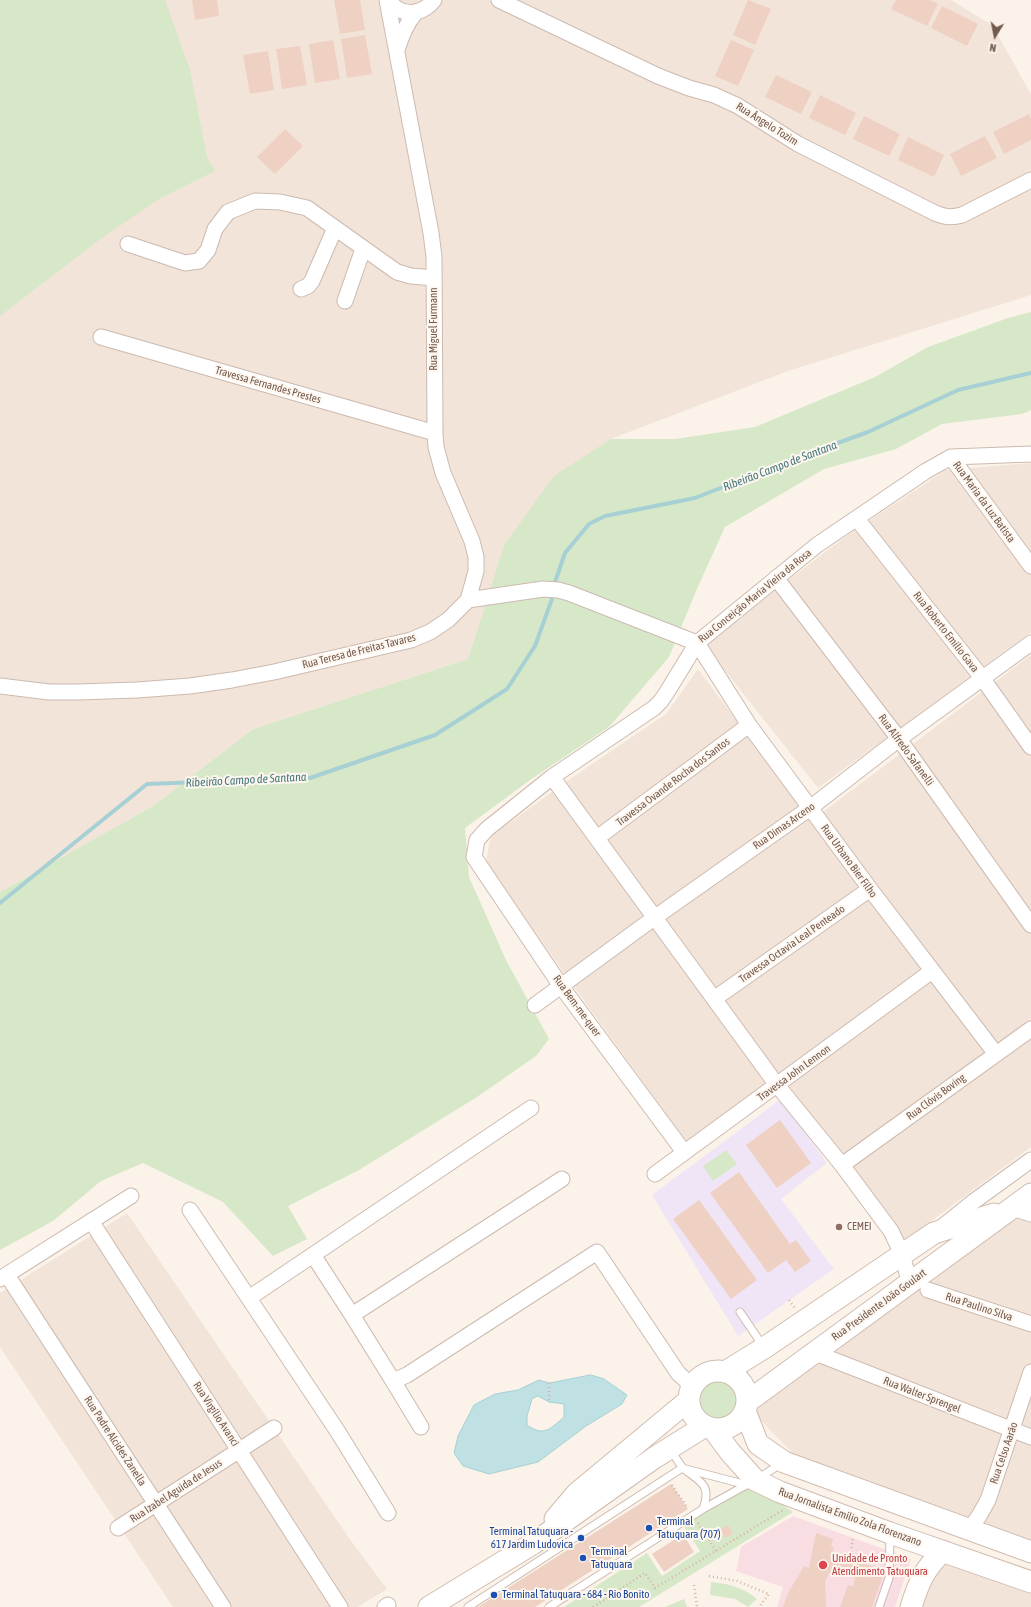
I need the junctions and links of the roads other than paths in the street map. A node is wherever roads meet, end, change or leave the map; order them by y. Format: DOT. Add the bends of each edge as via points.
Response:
graph roads {
  1 [pos="387,0"];
  2 [pos="434,0"];
  3 [pos="499,0"];
  4 [pos="416,12"];
  5 [pos="397,53"];
  6 [pos="1031,180"];
  7 [pos="335,228"];
  8 [pos="128,244"];
  9 [pos="363,249"];
  10 [pos="434,278"];
  11 [pos="301,289"];
  12 [pos="346,301"];
  13 [pos="100,337"];
  14 [pos="435,434"];
  15 [pos="1031,454"];
  16 [pos="951,458"];
  17 [pos="857,519"];
  18 [pos="1031,566"];
  19 [pos="776,578"];
  20 [pos="468,600"];
  21 [pos="697,643"];
  22 [pos="1031,644"];
  23 [pos="983,679"];
  24 [pos="0,686"];
  25 [pos="749,725"];
  26 [pos="899,739"];
  27 [pos="1031,747"];
  28 [pos="552,777"];
  29 [pos="810,808"];
  30 [pos="597,838"];
  31 [pos="474,857"];
  32 [pos="870,889"];
  33 [pos="654,918"];
  34 [pos="1031,925"];
  35 [pos="932,971"];
  36 [pos="561,986"];
  37 [pos="714,999"];
  38 [pos="535,1005"];
  39 [pos="1031,1029"];
  40 [pos="996,1054"];
  41 [pos="777,1085"];
  42 [pos="531,1108"];
  43 [pos="684,1152"];
  44 [pos="1031,1160"];
  45 [pos="842,1165"];
  46 [pos="655,1174"];
  47 [pos="562,1178"];
  48 [pos="1031,1194"];
  49 [pos="131,1196"];
  50 [pos="190,1210"];
  51 [pos="1022,1211"];
  52 [pos="91,1221"];
  53 [pos="934,1234"];
  54 [pos="902,1254"];
  55 [pos="313,1255"];
  56 [pos="4,1277"];
  57 [pos="901,1290"];
  58 [pos="928,1290"];
  59 [pos="249,1298"];
  60 [pos="740,1312"];
  61 [pos="352,1315"];
  62 [pos="1031,1324"];
  63 [pos="764,1348"];
  64 [pos="813,1352"];
  65 [pos="725,1372"];
  66 [pos="1031,1372"];
  67 [pos="393,1381"];
  68 [pos="690,1393"];
  69 [pos="746,1406"];
  70 [pos="421,1427"];
  71 [pos="709,1427"];
  72 [pos="274,1428"];
  73 [pos="1012,1430"];
  74 [pos="1031,1437"];
  75 [pos="670,1448"];
  76 [pos="239,1450"];
  77 [pos="784,1462"];
  78 [pos="682,1468"];
  79 [pos="751,1482"];
  80 [pos="155,1504"];
  81 [pos="703,1509"];
  82 [pos="388,1513"];
  83 [pos="118,1528"];
  84 [pos="968,1531"];
  85 [pos="890,1533"];
  86 [pos="534,1543"];
  87 [pos="944,1550"];
  88 [pos="1031,1552"];
  89 [pos="1031,1582"];
  90 [pos="223,1607"];
  91 [pos="340,1607"];
  92 [pos="429,1607"];
  93 [pos="468,1607"];
  94 [pos="549,1607"];
  95 [pos="879,1607"];
  96 [pos="911,1607"];
  1 -- 4 [label="street" via="398,10"];
  1 -- 5 [label="street, Rua Miguel Furmann"];
  2 -- 4 [label="street" via="423,10"];
  3 -- 6 [label="street, Rua Ângelo Tozim" via="658,76 738,106 798,144 945,217 962,215"];
  4 -- 5 [label="street, Rua Miguel Furmann" via="402,33"];
  5 -- 10 [label="street, Rua Miguel Furmann" via="431,233"];
  7 -- 8 [label="street" via="306,208 280,202 255,201 228,212 215,229 208,250 199,262 185,263"];
  7 -- 9 [label="street"];
  7 -- 11 [label="street" via="312,281"];
  9 -- 10 [label="street" via="397,272"];
  9 -- 12 [label="street"];
  10 -- 14 [label="street, Rua Miguel Furmann"];
  13 -- 14 [label="street, Travessa Fernandes Prestes"];
  14 -- 20 [label="street, Rua Miguel Furmann" via="443,474 472,541 476,557 476,571"];
  15 -- 16 [label="street, Rua Conceição Maria Vieira da Rosa"];
  16 -- 17 [label="street, Rua Conceição Maria Vieira da Rosa" via="926,471"];
  16 -- 18 [label="street, Rua Maria da Luz Batista"];
  17 -- 19 [label="street, Rua Conceição Maria Vieira da Rosa"];
  17 -- 23 [label="street, Rua Roberto Emílio Gava"];
  19 -- 21 [label="street, Rua Conceição Maria Vieira da Rosa"];
  19 -- 26 [label="street, Rua Alfredo Safanelli"];
  20 -- 21 [label="street" via="522,591 558,590"];
  20 -- 24 [label="street, Rua Teresa de Freitas Tavares" via="448,620 411,640 232,680 108,692 49,692"];
  21 -- 25 [label="street, Rua Urbano Bier Filho"];
  21 -- 28 [label="street, Rua Conceição Maria Vieira da Rosa" via="654,708"];
  22 -- 23 [label="street, Rua Dimas Arceno"];
  23 -- 26 [label="street, Rua Dimas Arceno"];
  23 -- 27 [label="street, Rua Roberto Emílio Gava"];
  25 -- 29 [label="street, Rua Urbano Bier Filho"];
  25 -- 30 [label="street, Travessa Ovande Rocha dos Santos"];
  26 -- 29 [label="street, Rua Dimas Arceno"];
  26 -- 34 [label="street, Rua Alfredo Safanelli"];
  28 -- 30 [label="street"];
  28 -- 31 [label="street, Rua Conceição Maria Vieira da Rosa" via="487,829 477,840"];
  29 -- 32 [label="street, Rua Urbano Bier Filho"];
  29 -- 33 [label="street, Rua Dimas Arceno"];
  30 -- 33 [label="street"];
  31 -- 36 [label="street, Rua Bem-me-quer"];
  32 -- 35 [label="street, Rua Urbano Bier Filho"];
  32 -- 37 [label="street, Travessa Octavia Leal Penteado"];
  33 -- 36 [label="street, Rua Dimas Arceno"];
  33 -- 37 [label="street"];
  35 -- 40 [label="street, Rua Urbano Bier Filho"];
  35 -- 41 [label="street, Travessa John Lennon"];
  36 -- 38 [label="street, Rua Dimas Arceno"];
  36 -- 43 [label="street, Rua Bem-me-quer"];
  37 -- 41 [label="street"];
  39 -- 40 [label="street, Rua Clóvis Boving"];
  40 -- 45 [label="street, Rua Clóvis Boving"];
  41 -- 43 [label="street, Travessa John Lennon"];
  41 -- 45 [label="street"];
  42 -- 55 [label="street"];
  43 -- 46 [label="street, Travessa John Lennon"];
  44 -- 53 [label="street, Rua Presidente João Goulart" via="972,1202"];
  45 -- 54 [label="street" via="891,1231"];
  47 -- 61 [label="street"];
  48 -- 51 [label="main road, Rua Presidente João Goulart"];
  49 -- 52 [label="street"];
  50 -- 59 [label="street"];
  51 -- 53 [label="main road, Rua Presidente João Goulart"];
  51 -- 57 [label="main road, Rua Presidente João Goulart"];
  52 -- 56 [label="street"];
  52 -- 76 [label="street, Rua Virgílio Avanci"];
  53 -- 54 [label="main road, Rua Presidente João Goulart"];
  54 -- 57 [label="street" via="908,1277"];
  54 -- 63 [label="main road, Rua Presidente João Goulart"];
  55 -- 59 [label="street"];
  55 -- 61 [label="street"];
  56 -- 80 [label="street, Rua Padre Alcides Zanella"];
  57 -- 64 [label="main road, Rua Presidente João Goulart"];
  58 -- 62 [label="street, Rua Paulino Silva"];
  59 -- 82 [label="street"];
  60 -- 63 [label="lane"];
  61 -- 67 [label="street"];
  63 -- 65 [label="main road, Rua Presidente João Goulart"];
  64 -- 69 [label="main road, Rua Presidente João Goulart"];
  64 -- 73 [label="street, Rua Walter Sprengel"];
  65 -- 68 [label="main road, Rua Presidente João Goulart" via="706,1373 698,1378"];
  65 -- 69 [label="main road" via="741,1383 746,1392"];
  66 -- 73 [label="street, Rua Celso Aarão"];
  67 -- 68 [label="street" via="407,1375 597,1252"];
  67 -- 70 [label="street"];
  68 -- 71 [label="main road" via="693,1415"];
  68 -- 86 [label="main road, Rua Presidente João Goulart" via="577,1493"];
  69 -- 71 [label="main road, Rua Presidente João Goulart" via="740,1419 732,1425 723,1428"];
  69 -- 77 [label="main road" via="758,1444"];
  71 -- 75 [label="main road, Rua Presidente João Goulart"];
  71 -- 79 [label="main road, Rua Jornalista Emílio Zola Florenzano"];
  72 -- 76 [label="street, Rua Izabel Aguida de Jesus"];
  73 -- 74 [label="street, Rua Walter Sprengel"];
  73 -- 84 [label="street, Rua Celso Aarão" via="988,1500"];
  75 -- 78 [label="lane"];
  75 -- 86 [label="main road, Rua Presidente João Goulart"];
  76 -- 80 [label="street, Rua Izabel Aguida de Jesus"];
  76 -- 91 [label="street, Rua Virgílio Avanci"];
  77 -- 79 [label="lane"];
  77 -- 84 [label="main road"];
  78 -- 79 [label="lane"];
  78 -- 81 [label="lane" via="700,1480 706,1490"];
  78 -- 93 [label="lane"];
  79 -- 81 [label="lane"];
  79 -- 85 [label="main road, Rua Jornalista Emílio Zola Florenzano"];
  80 -- 83 [label="street, Rua Izabel Aguida de Jesus"];
  80 -- 90 [label="street, Rua Padre Alcides Zanella"];
  81 -- 94 [label="lane"];
  84 -- 88 [label="main road"];
  85 -- 87 [label="main road, Rua Jornalista Emílio Zola Florenzano"];
  85 -- 95 [label="lane" via="889,1578"];
  86 -- 92 [label="main road, Rua Presidente João Goulart"];
  87 -- 89 [label="main road, Rua Jornalista Emílio Zola Florenzano"];
  87 -- 96 [label="main road" via="927,1568 920,1580"];
}
